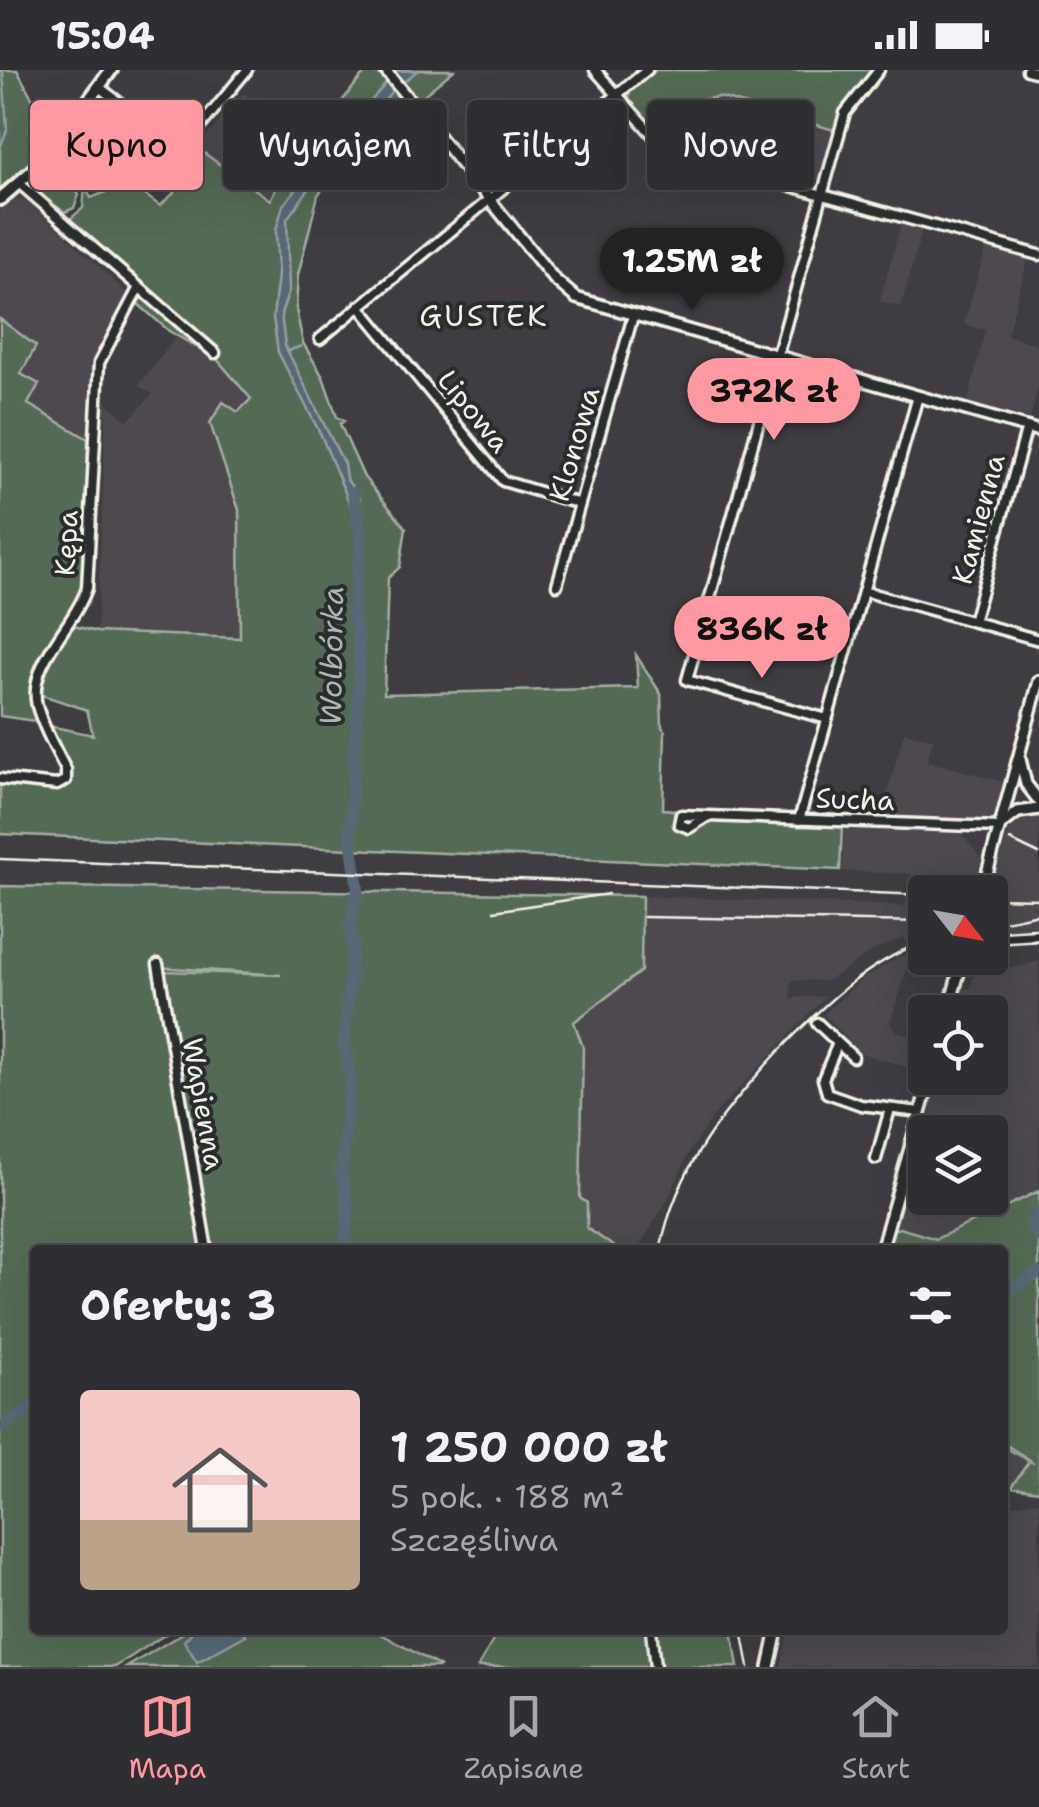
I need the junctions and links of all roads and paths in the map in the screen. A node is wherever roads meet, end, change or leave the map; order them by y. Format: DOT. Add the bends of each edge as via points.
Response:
graph roads {
  1 [pos="111,70"];
  2 [pos="247,70"];
  3 [pos="385,70"];
  4 [pos="595,70"];
  5 [pos="647,70"];
  6 [pos="879,70"];
  7 [pos="1027,70"];
  8 [pos="1039,73"];
  9 [pos="99,87"];
  10 [pos="616,96"];
  11 [pos="20,184"];
  12 [pos="823,196"];
  13 [pos="488,198"];
  14 [pos="0,199"];
  15 [pos="1039,255"];
  16 [pos="138,289"];
  17 [pos="360,306"];
  18 [pos="633,316"];
  19 [pos="320,338"];
  20 [pos="215,353"];
  21 [pos="778,357"];
  22 [pos="918,396"];
  23 [pos="1026,427"];
  24 [pos="1039,431"];
  25 [pos="580,504"];
  26 [pos="557,585"];
  27 [pos="863,591"];
  28 [pos="973,622"];
  29 [pos="1039,640"];
  30 [pos="1039,681"];
  31 [pos="827,719"];
  32 [pos="1019,754"];
  33 [pos="0,779"];
  34 [pos="1007,799"];
  35 [pos="1039,801"];
  36 [pos="1039,809"];
  37 [pos="708,816"];
  38 [pos="799,820"];
  39 [pos="999,827"];
  40 [pos="986,875"];
  41 [pos="1039,935"];
  42 [pos="1008,937"];
  43 [pos="158,964"];
  44 [pos="816,1023"];
  45 [pos="838,1043"];
  46 [pos="854,1057"];
  47 [pos="925,1095"];
  48 [pos="890,1109"];
  49 [pos="920,1112"];
  50 [pos="876,1159"];
  51 [pos="206,1245"];
  52 [pos="881,1245"];
  53 [pos="652,1635"];
  54 [pos="776,1635"];
  55 [pos="656,1667"];
  56 [pos="769,1667"];
  1 -- 9 [label="main road"];
  2 -- 9 [label="street" via="182,150"];
  3 -- 13 [label="street"];
  4 -- 10 [label="street"];
  5 -- 10 [label="street"];
  6 -- 12 [label="street" via="845,113"];
  7 -- 8 [label="street"];
  9 -- 11 [label="main road"];
  10 -- 12 [label="street" via="668,152"];
  10 -- 13 [label="street"];
  11 -- 14 [label="main road"];
  11 -- 16 [label="street"];
  12 -- 15 [label="street"];
  12 -- 21 [label="street"];
  13 -- 17 [label="street"];
  13 -- 18 [label="street" via="565,291"];
  16 -- 20 [label="street"];
  16 -- 33 [label="street, Kępa" via="99,362 87,588 36,679 38,710 66,780 57,785"];
  17 -- 19 [label="street"];
  17 -- 25 [label="street, Lipowa" via="503,481"];
  18 -- 21 [label="street"];
  18 -- 25 [label="street, Klonowa"];
  21 -- 22 [label="street"];
  21 -- 31 [label="street" via="688,680"];
  22 -- 23 [label="street"];
  22 -- 27 [label="street"];
  23 -- 24 [label="street"];
  23 -- 28 [label="street, Kamienna"];
  25 -- 26 [label="street, Klonowa"];
  27 -- 28 [label="street"];
  27 -- 31 [label="street"];
  28 -- 29 [label="street"];
  30 -- 32 [label="street"];
  31 -- 38 [label="street"];
  32 -- 34 [label="street"];
  32 -- 35 [label="street" via="1021,774"];
  34 -- 36 [label="street"];
  34 -- 39 [label="street"];
  36 -- 39 [label="street" via="1018,812"];
  37 -- 38 [label="street, Sucha"];
  38 -- 39 [label="street, Sucha"];
  39 -- 40 [label="street"];
  41 -- 42 [label="street"];
  43 -- 51 [label="street, Wapienna"];
  44 -- 45 [label="street"];
  45 -- 46 [label="street"];
  45 -- 48 [label="street" via="823,1079 827,1093"];
  47 -- 49 [label="street"];
  48 -- 49 [label="street"];
  48 -- 50 [label="street"];
  49 -- 52 [label="street"];
  53 -- 55 [label="street"];
  54 -- 56 [label="street"];
}
